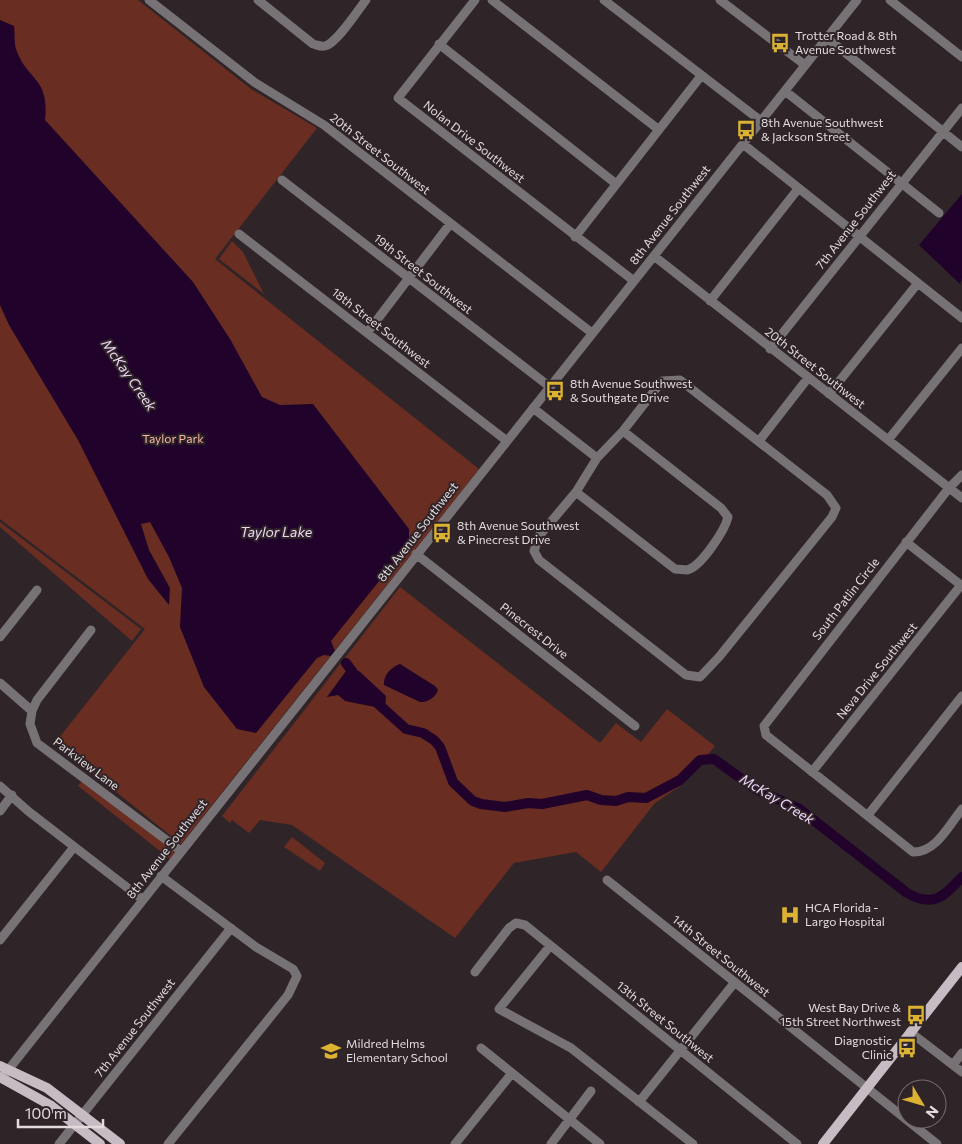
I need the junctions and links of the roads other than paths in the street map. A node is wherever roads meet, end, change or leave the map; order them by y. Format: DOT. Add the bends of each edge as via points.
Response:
graph roads {
  1 [pos="149,0"];
  2 [pos="260,0"];
  3 [pos="366,0"];
  4 [pos="475,0"];
  5 [pos="492,0"];
  6 [pos="604,0"];
  7 [pos="720,0"];
  8 [pos="857,0"];
  9 [pos="890,0"];
  10 [pos="827,38"];
  11 [pos="439,44"];
  12 [pos="962,56"];
  13 [pos="805,65"];
  14 [pos="701,76"];
  15 [pos="784,91"];
  16 [pos="962,108"];
  17 [pos="761,121"];
  18 [pos="658,129"];
  19 [pos="943,132"];
  20 [pos="742,144"];
  21 [pos="962,147"];
  22 [pos="282,180"];
  23 [pos="616,183"];
  24 [pos="901,184"];
  25 [pos="798,189"];
  26 [pos="939,213"];
  27 [pos="450,224"];
  28 [pos="239,234"];
  29 [pos="575,237"];
  30 [pos="859,237"];
  31 [pos="654,256"];
  32 [pos="408,278"];
  33 [pos="634,281"];
  34 [pos="918,283"];
  35 [pos="710,301"];
  36 [pos="962,318"];
  37 [pos="367,333"];
  38 [pos="592,333"];
  39 [pos="962,348"];
  40 [pos="770,349"];
  41 [pos="808,378"];
  42 [pos="550,386"];
  43 [pos="829,394"];
  44 [pos="533,408"];
  45 [pos="623,431"];
  46 [pos="888,440"];
  47 [pos="507,441"];
  48 [pos="759,441"];
  49 [pos="598,458"];
  50 [pos="962,475"];
  51 [pos="949,488"];
  52 [pos="576,492"];
  53 [pos="962,498"];
  54 [pos="906,542"];
  55 [pos="416,554"];
  56 [pos="962,585"];
  57 [pos="37,590"];
  58 [pos="90,630"];
  59 [pos="0,637"];
  60 [pos="0,683"];
  61 [pos="962,696"];
  62 [pos="32,711"];
  63 [pos="635,726"];
  64 [pos="812,772"];
  65 [pos="0,786"];
  66 [pos="12,795"];
  67 [pos="962,809"];
  68 [pos="0,810"];
  69 [pos="868,816"];
  70 [pos="74,847"];
  71 [pos="181,851"];
  72 [pos="161,876"];
  73 [pos="607,880"];
  74 [pos="142,900"];
  75 [pos="230,928"];
  76 [pos="0,940"];
  77 [pos="550,946"];
  78 [pos="962,967"];
  79 [pos="475,972"];
  80 [pos="734,982"];
  81 [pos="910,1032"];
  82 [pos="480,1048"];
  83 [pos="680,1050"];
  84 [pos="962,1053"];
  85 [pos="953,1065"];
  86 [pos="962,1072"];
  87 [pos="512,1073"];
  88 [pos="2,1074"];
  89 [pos="866,1089"];
  90 [pos="591,1092"];
  91 [pos="639,1102"];
  92 [pos="82,1114"];
  93 [pos="570,1120"];
  94 [pos="74,1124"];
  95 [pos="59,1144"];
  96 [pos="100,1144"];
  97 [pos="120,1144"];
  98 [pos="168,1144"];
  99 [pos="455,1144"];
  100 [pos="551,1144"];
  101 [pos="600,1144"];
  102 [pos="693,1144"];
  103 [pos="796,1144"];
  104 [pos="822,1144"];
  105 [pos="936,1144"];
  1 -- 27 [label="street, 20th Street Southwest" via="254,82 324,126"];
  2 -- 3 [label="street" via="313,44 327,46"];
  4 -- 11 [label="street, Nolan Drive Southwest"];
  5 -- 18 [label="street"];
  6 -- 14 [label="street"];
  7 -- 13 [label="street"];
  8 -- 10 [label="street, 8th Avenue Southwest"];
  9 -- 12 [label="street"];
  10 -- 13 [label="street, 8th Avenue Southwest"];
  10 -- 19 [label="street"];
  11 -- 23 [label="street"];
  11 -- 29 [label="street, Nolan Drive Southwest" via="398,98"];
  13 -- 15 [label="street, 8th Avenue Southwest"];
  14 -- 17 [label="street"];
  14 -- 18 [label="street"];
  15 -- 17 [label="street, 8th Avenue Southwest"];
  15 -- 24 [label="street"];
  16 -- 19 [label="street, 7th Avenue Southwest"];
  17 -- 20 [label="street, 8th Avenue Southwest"];
  18 -- 23 [label="street"];
  19 -- 21 [label="street"];
  19 -- 24 [label="street, 7th Avenue Southwest"];
  20 -- 25 [label="street"];
  20 -- 31 [label="street, 8th Avenue Southwest"];
  22 -- 32 [label="street, 19th Street Southwest"];
  23 -- 29 [label="street"];
  24 -- 26 [label="street"];
  24 -- 30 [label="street, 7th Avenue Southwest"];
  25 -- 30 [label="street"];
  25 -- 35 [label="street"];
  27 -- 32 [label="street"];
  27 -- 38 [label="street, 20th Street Southwest"];
  28 -- 37 [label="street, 18th Street Southwest"];
  29 -- 33 [label="street, Nolan Drive Southwest"];
  30 -- 34 [label="street"];
  30 -- 40 [label="street, 7th Avenue Southwest"];
  31 -- 33 [label="street, 8th Avenue Southwest"];
  31 -- 35 [label="street, 20th Street Southwest"];
  32 -- 37 [label="street"];
  32 -- 42 [label="street, 19th Street Southwest"];
  33 -- 38 [label="street, 8th Avenue Southwest"];
  34 -- 36 [label="street"];
  34 -- 43 [label="street"];
  35 -- 40 [label="street, 20th Street Southwest"];
  37 -- 47 [label="street, 18th Street Southwest"];
  38 -- 42 [label="street, 8th Avenue Southwest"];
  39 -- 46 [label="street"];
  40 -- 41 [label="street, 20th Street Southwest"];
  41 -- 43 [label="street, 20th Street Southwest"];
  41 -- 48 [label="street"];
  42 -- 44 [label="street, 8th Avenue Southwest"];
  43 -- 46 [label="street, 20th Street Southwest"];
  44 -- 47 [label="street, 8th Avenue Southwest"];
  44 -- 49 [label="street"];
  45 -- 48 [label="street" via="662,381 680,380"];
  45 -- 49 [label="street"];
  45 -- 52 [label="street" via="721,508 728,517 726,526 696,565 687,570 675,569"];
  46 -- 51 [label="street, 20th Street Southwest"];
  47 -- 55 [label="street, 8th Avenue Southwest"];
  48 -- 52 [label="street" via="827,495 836,508 700,678 686,675 539,560 534,550 539,536"];
  49 -- 52 [label="street"];
  50 -- 51 [label="street, South Patlin Circle"];
  51 -- 53 [label="street, 20th Street Southwest"];
  51 -- 54 [label="street, South Patlin Circle"];
  54 -- 56 [label="street"];
  54 -- 64 [label="street, South Patlin Circle" via="764,726 766,735"];
  55 -- 63 [label="street, Pinecrest Drive"];
  55 -- 71 [label="street, 8th Avenue Southwest"];
  56 -- 64 [label="street, Neva Drive Southwest"];
  57 -- 59 [label="street"];
  58 -- 62 [label="street"];
  60 -- 62 [label="street"];
  61 -- 69 [label="street"];
  62 -- 71 [label="street, Parkview Lane" via="30,724 37,743"];
  64 -- 69 [label="street"];
  65 -- 66 [label="street"];
  66 -- 68 [label="street"];
  66 -- 70 [label="street"];
  67 -- 69 [label="street" via="932,847 922,852 913,852"];
  70 -- 74 [label="street"];
  70 -- 76 [label="street"];
  71 -- 72 [label="street, 8th Avenue Southwest"];
  72 -- 74 [label="street, 8th Avenue Southwest"];
  72 -- 75 [label="street"];
  73 -- 80 [label="street, 14th Street Southwest"];
  74 -- 88 [label="street, 8th Avenue Southwest"];
  75 -- 92 [label="street, 7th Avenue Southwest"];
  75 -- 98 [label="street" via="293,969 297,976 288,995"];
  77 -- 79 [label="street, 13th Street Southwest" via="525,925 516,923"];
  77 -- 83 [label="street, 13th Street Southwest"];
  77 -- 91 [label="street" via="500,1009 572,1048"];
  78 -- 81 [label="main road"];
  80 -- 83 [label="street"];
  80 -- 89 [label="street, 14th Street Southwest"];
  81 -- 85 [label="street"];
  81 -- 89 [label="main road"];
  82 -- 87 [label="street"];
  83 -- 91 [label="street"];
  83 -- 103 [label="street, 13th Street Southwest"];
  84 -- 85 [label="street"];
  85 -- 86 [label="street"];
  87 -- 93 [label="street"];
  87 -- 99 [label="street"];
  88 -- 92 [label="main road" via="47,1088"];
  88 -- 94 [label="main road"];
  89 -- 104 [label="main road"];
  89 -- 105 [label="street, 14th Street Southwest"];
  90 -- 93 [label="street"];
  91 -- 102 [label="street"];
  92 -- 94 [label="street, 7th Avenue Southwest"];
  92 -- 97 [label="main road"];
  93 -- 100 [label="street"];
  93 -- 101 [label="street"];
  94 -- 95 [label="street, 7th Avenue Southwest"];
  94 -- 96 [label="main road"];
}
